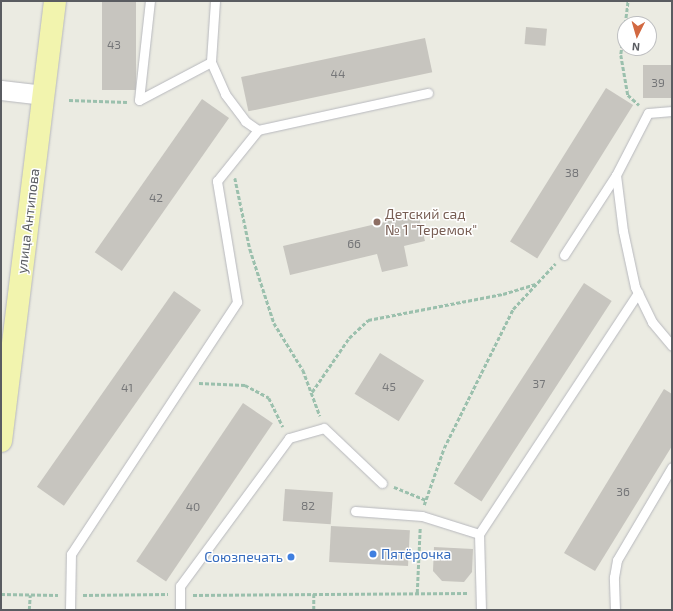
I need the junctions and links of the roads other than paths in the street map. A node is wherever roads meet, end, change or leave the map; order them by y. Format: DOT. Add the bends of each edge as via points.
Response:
graph roads {
  1 [pos="55,1"];
  2 [pos="150,1"];
  3 [pos="215,1"];
  4 [pos="211,62"];
  5 [pos="1,90"];
  6 [pos="428,93"];
  7 [pos="44,95"];
  8 [pos="672,111"];
  9 [pos="258,130"];
  10 [pos="616,175"];
  11 [pos="564,255"];
  12 [pos="638,293"];
  13 [pos="7,338"];
  14 [pos="672,346"];
  15 [pos="1,441"];
  16 [pos="672,467"];
  17 [pos="382,483"];
  18 [pos="355,511"];
  19 [pos="479,534"];
  20 [pos="70,610"];
  21 [pos="180,610"];
  22 [pos="482,610"];
  23 [pos="615,610"];
  1 -- 7 [label="main road, улица Антипова"];
  2 -- 4 [label="lane" via="139,100"];
  3 -- 4 [label="lane"];
  4 -- 9 [label="lane" via="224,94"];
  5 -- 7 [label="street"];
  6 -- 9 [label="lane"];
  7 -- 13 [label="main road, улица Антипова"];
  8 -- 10 [label="lane" via="648,113"];
  9 -- 20 [label="lane" via="216,181 237,302 71,554"];
  10 -- 11 [label="lane"];
  10 -- 12 [label="lane" via="623,231"];
  12 -- 14 [label="lane" via="652,322"];
  12 -- 19 [label="lane"];
  13 -- 15 [label="main road, улица Антипова"];
  16 -- 23 [label="lane" via="617,560 614,577"];
  17 -- 21 [label="lane" via="324,428 289,438 180,586"];
  18 -- 19 [label="lane" via="422,516"];
  19 -- 22 [label="lane"];
}
